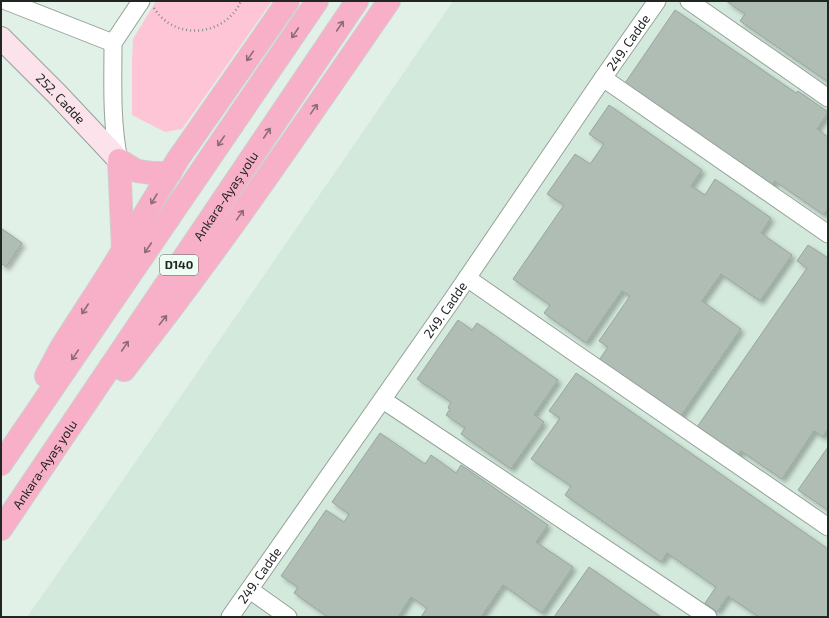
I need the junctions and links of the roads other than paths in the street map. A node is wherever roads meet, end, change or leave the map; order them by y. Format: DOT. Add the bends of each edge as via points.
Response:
graph roads {
  1 [pos="6,1"];
  2 [pos="288,1"];
  3 [pos="317,1"];
  4 [pos="357,1"];
  5 [pos="389,1"];
  6 [pos="657,1"];
  7 [pos="689,1"];
  8 [pos="148,4"];
  9 [pos="1,38"];
  10 [pos="113,43"];
  11 [pos="603,78"];
  12 [pos="828,98"];
  13 [pos="119,160"];
  14 [pos="170,173"];
  15 [pos="828,234"];
  16 [pos="123,250"];
  17 [pos="467,278"];
  18 [pos="383,400"];
  19 [pos="41,405"];
  20 [pos="81,411"];
  21 [pos="1,464"];
  22 [pos="828,527"];
  23 [pos="1,529"];
  24 [pos="250,590"];
  25 [pos="230,617"];
  26 [pos="288,617"];
  27 [pos="708,617"];
  1 -- 10 [label="street"];
  2 -- 14 [label="highway, one-way"];
  3 -- 19 [label="highway, D140, one-way"];
  20 -- 4 [label="highway, Ankara-Ayaş yolu / D140, one-way"];
  20 -- 5 [label="highway, one-way" via="117,379 165,318"];
  6 -- 11 [label="street, 249. Cadde"];
  7 -- 12 [label="street"];
  8 -- 10 [label="street"];
  9 -- 13 [label="main road, 252. Cadde"];
  10 -- 13 [label="street" via="114,125"];
  11 -- 15 [label="street"];
  11 -- 17 [label="street, 249. Cadde"];
  13 -- 14 [label="highway" via="137,171"];
  13 -- 16 [label="highway"];
  14 -- 16 [label="highway, one-way"];
  16 -- 19 [label="highway, one-way" via="46,376"];
  17 -- 18 [label="street, 249. Cadde"];
  17 -- 22 [label="street"];
  18 -- 24 [label="street, 249. Cadde"];
  18 -- 27 [label="street"];
  19 -- 21 [label="highway, D140"];
  20 -- 23 [label="highway, Ankara-Ayaş yolu / D140"];
  24 -- 25 [label="street, 249. Cadde"];
  24 -- 26 [label="street"];
}
